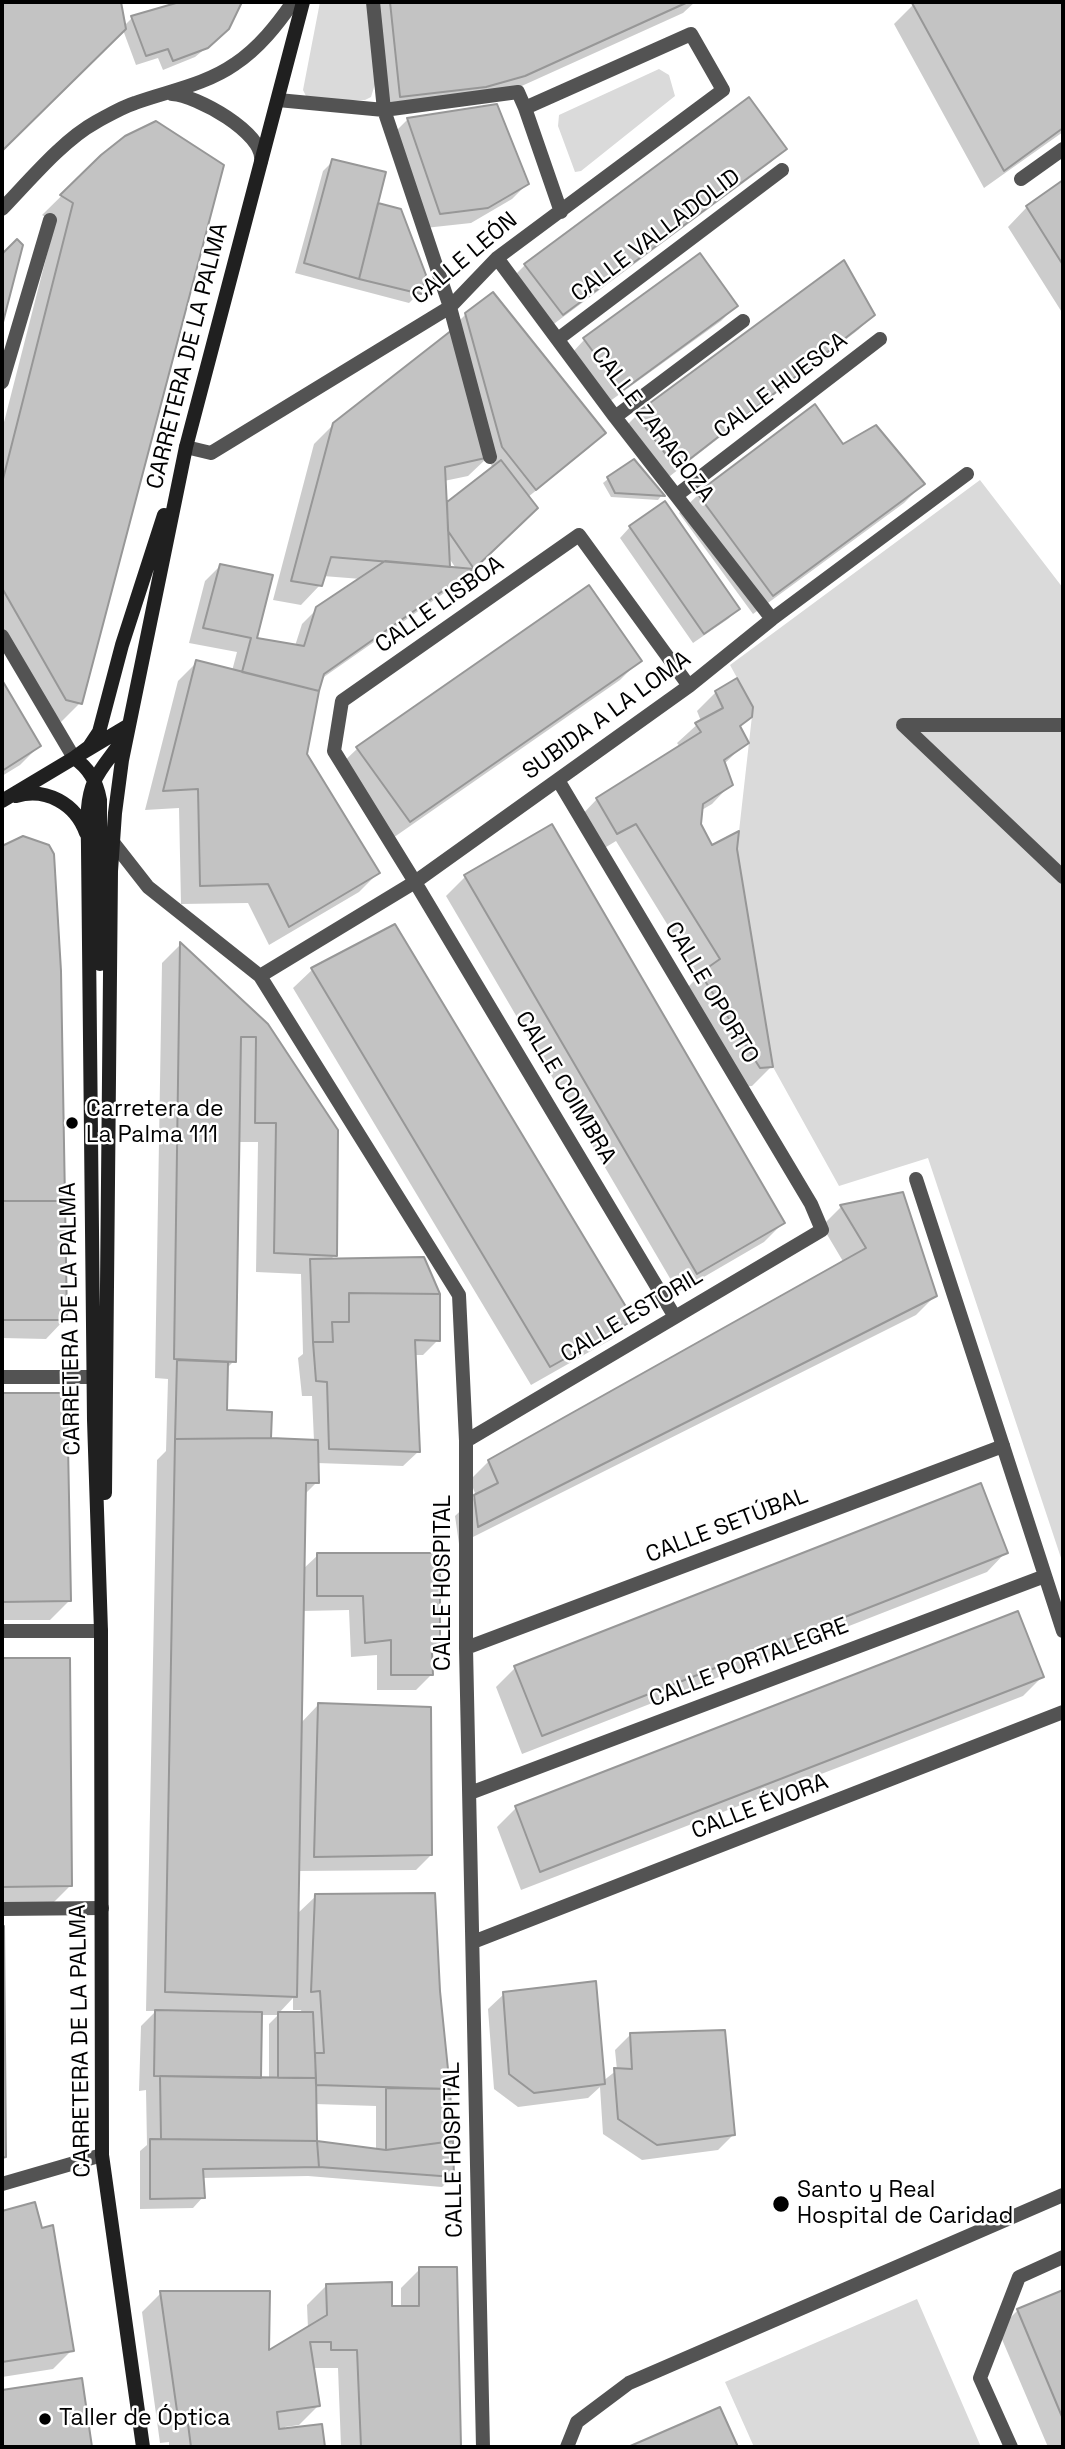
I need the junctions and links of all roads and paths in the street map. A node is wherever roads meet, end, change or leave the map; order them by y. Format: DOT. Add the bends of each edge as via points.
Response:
graph roads {
  1 [pos="293,2"];
  2 [pos="303,2"];
  3 [pos="373,2"];
  4 [pos="157,96"];
  5 [pos="278,100"];
  6 [pos="524,108"];
  7 [pos="384,110"];
  8 [pos="1063,149"];
  9 [pos="261,161"];
  10 [pos="782,170"];
  11 [pos="1021,179"];
  12 [pos="2,209"];
  13 [pos="561,212"];
  14 [pos="50,220"];
  15 [pos="497,258"];
  16 [pos="450,307"];
  17 [pos="743,321"];
  18 [pos="558,339"];
  19 [pos="880,339"];
  20 [pos="2,382"];
  21 [pos="615,417"];
  22 [pos="186,447"];
  23 [pos="490,457"];
  24 [pos="967,474"];
  25 [pos="677,495"];
  26 [pos="772,619"];
  27 [pos="2,636"];
  28 [pos="689,686"];
  29 [pos="129,724"];
  30 [pos="1063,725"];
  31 [pos="74,758"];
  32 [pos="95,780"];
  33 [pos="558,780"];
  34 [pos="2,801"];
  35 [pos="112,841"];
  36 [pos="88,849"];
  37 [pos="1063,877"];
  38 [pos="415,882"];
  39 [pos="260,976"];
  40 [pos="916,1179"];
  41 [pos="822,1230"];
  42 [pos="108,1244"];
  43 [pos="675,1317"];
  44 [pos="2,1377"];
  45 [pos="93,1377"];
  46 [pos="466,1441"];
  47 [pos="107,1443"];
  48 [pos="1003,1447"];
  49 [pos="1045,1576"];
  50 [pos="2,1631"];
  51 [pos="101,1631"];
  52 [pos="1063,1631"];
  53 [pos="466,1647"];
  54 [pos="1063,1712"];
  55 [pos="470,1793"];
  56 [pos="102,1908"];
  57 [pos="2,1909"];
  58 [pos="473,1942"];
  59 [pos="102,2155"];
  60 [pos="2,2184"];
  61 [pos="1063,2195"];
  62 [pos="1063,2257"];
  63 [pos="143,2447"];
  64 [pos="483,2447"];
  65 [pos="567,2447"];
  66 [pos="1012,2447"];
  1 -- 4 [label="street" via="233,66"];
  2 -- 5 [label="main road, CARRETERA DE LA PALMA"];
  3 -- 7 [label="street"];
  4 -- 9 [label="street" via="183,95 198,100 252,136"];
  4 -- 12 [label="street" via="117,110 76,136"];
  5 -- 7 [label="street"];
  5 -- 9 [label="main road, CARRETERA DE LA PALMA"];
  6 -- 7 [label="street" via="518,92"];
  6 -- 13 [label="street"];
  6 -- 13 [label="street, CALLE LEÓN" via="691,34 723,90"];
  7 -- 16 [label="street"];
  8 -- 11 [label="street"];
  9 -- 22 [label="main road, CARRETERA DE LA PALMA"];
  10 -- 18 [label="street, CALLE VALLADOLID"];
  13 -- 15 [label="street, CALLE LEÓN"];
  14 -- 20 [label="street"];
  15 -- 16 [label="street, CALLE LEÓN"];
  15 -- 18 [label="street, CALLE ZARAGOZA"];
  16 -- 22 [label="street, CALLE LEÓN" via="211,453"];
  16 -- 23 [label="street"];
  17 -- 21 [label="street"];
  18 -- 21 [label="street, CALLE ZARAGOZA"];
  19 -- 25 [label="street, CALLE HUESCA"];
  21 -- 25 [label="street, CALLE ZARAGOZA"];
  22 -- 29 [label="main road, CARRETERA DE LA PALMA"];
  22 -- 31 [label="main road" via="99,732"];
  24 -- 26 [label="street, SUBIDA A LA LOMA"];
  25 -- 26 [label="street, CALLE ZARAGOZA"];
  26 -- 28 [label="street, SUBIDA A LA LOMA"];
  27 -- 31 [label="street"];
  28 -- 33 [label="street, SUBIDA A LA LOMA"];
  28 -- 38 [label="street, CALLE LISBOA" via="579,535 342,701 334,751"];
  29 -- 31 [label="main road"];
  29 -- 32 [label="main road, CARRETERA DE LA PALMA"];
  29 -- 35 [label="main road, CARRETERA DE LA PALMA"];
  30 -- 37 [label="street" via="903,725"];
  31 -- 32 [label="main road"];
  31 -- 34 [label="main road"];
  32 -- 36 [label="main road, CARRETERA DE LA PALMA" via="88,808"];
  32 -- 42 [label="main road" via="100,800 101,1208"];
  33 -- 38 [label="street, SUBIDA A LA LOMA"];
  33 -- 41 [label="street, CALLE OPORTO" via="811,1204"];
  34 -- 36 [label="main road" via="36,794 64,803 83,825"];
  35 -- 39 [label="street, CALLE HOSPITAL" via="148,887"];
  35 -- 42 [label="main road, CARRETERA DE LA PALMA"];
  36 -- 45 [label="main road, CARRETERA DE LA PALMA"];
  38 -- 39 [label="street, SUBIDA A LA LOMA"];
  38 -- 43 [label="street, CALLE COIMBRA"];
  39 -- 46 [label="street, CALLE HOSPITAL" via="458,1295"];
  40 -- 48 [label="street"];
  41 -- 43 [label="street, CALLE ESTORIL"];
  42 -- 47 [label="main road, CARRETERA DE LA PALMA"];
  43 -- 46 [label="street, CALLE ESTORIL"];
  44 -- 45 [label="street"];
  45 -- 47 [label="main road" via="98,1377 101,1385 101,1420"];
  45 -- 51 [label="main road, CARRETERA DE LA PALMA"];
  46 -- 53 [label="street, CALLE HOSPITAL"];
  47 -- 51 [label="main road, CARRETERA DE LA PALMA"];
  48 -- 49 [label="street"];
  48 -- 53 [label="street, CALLE SETÚBAL"];
  49 -- 52 [label="street"];
  49 -- 55 [label="street, CALLE PORTALEGRE"];
  50 -- 51 [label="street"];
  51 -- 56 [label="main road, CARRETERA DE LA PALMA"];
  53 -- 55 [label="street, CALLE HOSPITAL"];
  54 -- 58 [label="street, CALLE ÉVORA"];
  55 -- 58 [label="street, CALLE HOSPITAL"];
  56 -- 57 [label="street"];
  56 -- 59 [label="main road, CARRETERA DE LA PALMA"];
  58 -- 64 [label="street, CALLE HOSPITAL"];
  59 -- 60 [label="street"];
  59 -- 63 [label="main road, CARRETERA DE LA PALMA"];
  61 -- 65 [label="street" via="629,2383 577,2422"];
  62 -- 66 [label="street" via="1019,2277 980,2378"];
}
